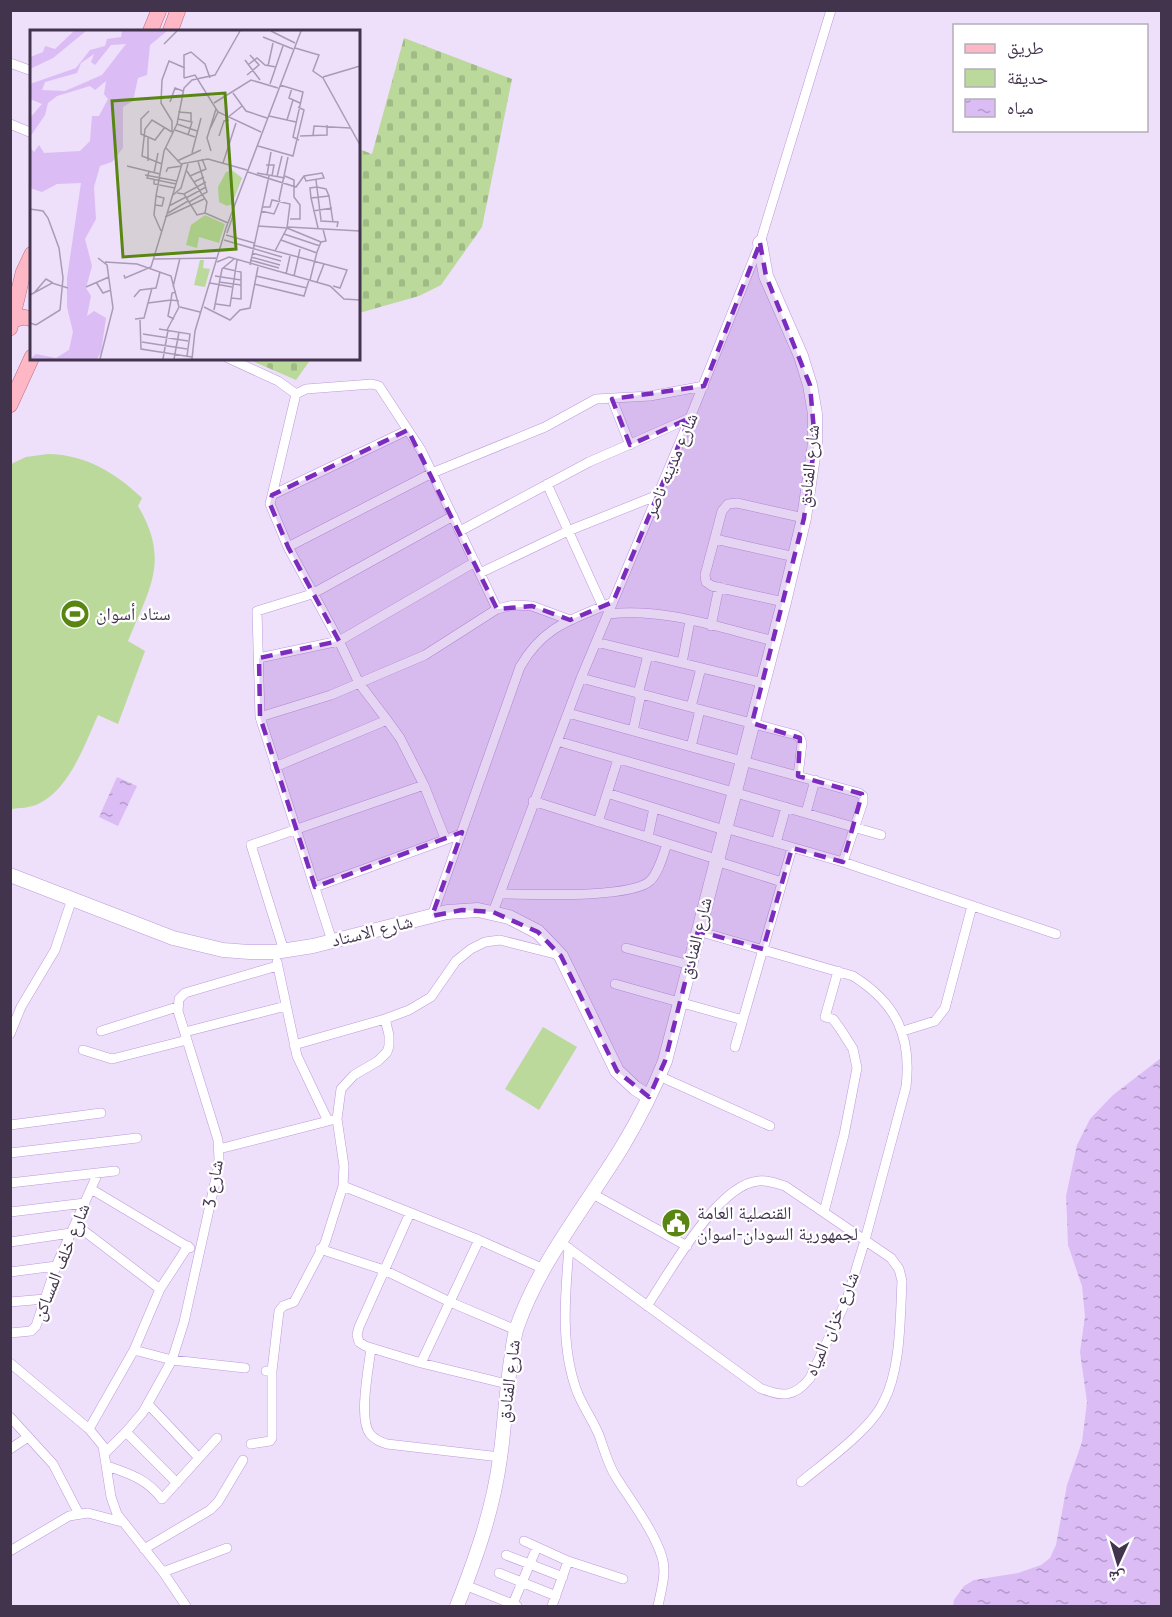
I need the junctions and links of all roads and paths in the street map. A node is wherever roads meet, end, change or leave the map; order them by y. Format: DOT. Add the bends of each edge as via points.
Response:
graph roads {
  1 [pos="159,10"];
  2 [pos="178,10"];
  3 [pos="831,10"];
  4 [pos="151,30"];
  5 [pos="171,30"];
  6 [pos="10,63"];
  7 [pos="30,69"];
  8 [pos="10,124"];
  9 [pos="30,132"];
  10 [pos="760,243"];
  11 [pos="30,265"];
  12 [pos="26,288"];
  13 [pos="30,319"];
  14 [pos="12,324"];
  15 [pos="31,360"];
  16 [pos="232,360"];
  17 [pos="704,386"];
  18 [pos="296,394"];
  19 [pos="612,399"];
  20 [pos="10,405"];
  21 [pos="690,418"];
  22 [pos="408,430"];
  23 [pos="630,444"];
  24 [pos="432,472"];
  25 [pos="547,484"];
  26 [pos="272,495"];
  27 [pos="658,495"];
  28 [pos="453,516"];
  29 [pos="804,518"];
  30 [pos="460,531"];
  31 [pos="568,531"];
  32 [pos="715,539"];
  33 [pos="288,547"];
  34 [pos="795,557"];
  35 [pos="475,562"];
  36 [pos="480,573"];
  37 [pos="719,587"];
  38 [pos="312,594"];
  39 [pos="784,602"];
  40 [pos="497,609"];
  41 [pos="606,610"];
  42 [pos="570,620"];
  43 [pos="690,621"];
  44 [pos="711,626"];
  45 [pos="339,641"];
  46 [pos="774,641"];
  47 [pos="596,642"];
  48 [pos="648,655"];
  49 [pos="259,658"];
  50 [pos="682,663"];
  51 [pos="701,668"];
  52 [pos="581,678"];
  53 [pos="359,683"];
  54 [pos="763,683"];
  55 [pos="640,694"];
  56 [pos="696,709"];
  57 [pos="568,713"];
  58 [pos="260,717"];
  59 [pos="387,720"];
  60 [pos="752,723"];
  61 [pos="633,730"];
  62 [pos="557,741"];
  63 [pos="691,747"];
  64 [pos="618,759"];
  65 [pos="742,760"];
  66 [pos="275,767"];
  67 [pos="798,776"];
  68 [pos="815,780"];
  69 [pos="424,785"];
  70 [pos="734,792"];
  71 [pos="607,794"];
  72 [pos="533,801"];
  73 [pos="786,807"];
  74 [pos="654,808"];
  75 [pos="806,813"];
  76 [pos="598,822"];
  77 [pos="855,827"];
  78 [pos="724,829"];
  79 [pos="296,830"];
  80 [pos="461,834"];
  81 [pos="881,835"];
  82 [pos="648,837"];
  83 [pos="445,838"];
  84 [pos="667,843"];
  85 [pos="776,843"];
  86 [pos="792,848"];
  87 [pos="716,860"];
  88 [pos="843,862"];
  89 [pos="10,875"];
  90 [pos="782,882"];
  91 [pos="315,887"];
  92 [pos="500,894"];
  93 [pos="72,899"];
  94 [pos="972,906"];
  95 [pos="493,912"];
  96 [pos="432,916"];
  97 [pos="698,931"];
  98 [pos="1056,934"];
  99 [pos="332,941"];
  100 [pos="626,948"];
  101 [pos="763,950"];
  102 [pos="279,956"];
  103 [pos="561,956"];
  104 [pos="690,965"];
  105 [pos="838,971"];
  106 [pos="615,984"];
  107 [pos="681,1002"];
  108 [pos="286,1006"];
  109 [pos="177,1007"];
  110 [pos="385,1018"];
  111 [pos="743,1020"];
  112 [pos="102,1031"];
  113 [pos="903,1032"];
  114 [pos="10,1034"];
  115 [pos="186,1036"];
  116 [pos="294,1045"];
  117 [pos="735,1047"];
  118 [pos="83,1050"];
  119 [pos="659,1076"];
  120 [pos="650,1097"];
  121 [pos="101,1113"];
  122 [pos="333,1120"];
  123 [pos="10,1125"];
  124 [pos="770,1126"];
  125 [pos="137,1138"];
  126 [pos="219,1149"];
  127 [pos="10,1153"];
  128 [pos="116,1171"];
  129 [pos="98,1173"];
  130 [pos="10,1183"];
  131 [pos="343,1186"];
  132 [pos="91,1189"];
  133 [pos="591,1193"];
  134 [pos="85,1203"];
  135 [pos="10,1212"];
  136 [pos="824,1212"];
  137 [pos="411,1213"];
  138 [pos="73,1229"];
  139 [pos="479,1240"];
  140 [pos="865,1240"];
  141 [pos="10,1242"];
  142 [pos="565,1245"];
  143 [pos="188,1246"];
  144 [pos="687,1246"];
  145 [pos="320,1250"];
  146 [pos="199,1256"];
  147 [pos="56,1266"];
  148 [pos="544,1269"];
  149 [pos="384,1270"];
  150 [pos="10,1272"];
  151 [pos="160,1289"];
  152 [pos="45,1299"];
  153 [pos="10,1302"];
  154 [pos="450,1302"];
  155 [pos="647,1305"];
  156 [pos="516,1330"];
  157 [pos="10,1333"];
  158 [pos="371,1348"];
  159 [pos="134,1350"];
  160 [pos="172,1360"];
  161 [pos="10,1363"];
  162 [pos="421,1363"];
  163 [pos="245,1368"];
  164 [pos="507,1384"];
  165 [pos="148,1404"];
  166 [pos="10,1417"];
  167 [pos="89,1429"];
  168 [pos="126,1432"];
  169 [pos="28,1437"];
  170 [pos="217,1438"];
  171 [pos="251,1444"];
  172 [pos="10,1449"];
  173 [pos="105,1453"];
  174 [pos="500,1457"];
  175 [pos="199,1458"];
  176 [pos="243,1460"];
  177 [pos="107,1466"];
  178 [pos="801,1482"];
  179 [pos="177,1483"];
  180 [pos="79,1514"];
  181 [pos="122,1522"];
  182 [pos="524,1541"];
  183 [pos="537,1547"];
  184 [pos="227,1548"];
  185 [pos="144,1549"];
  186 [pos="10,1551"];
  187 [pos="506,1555"];
  188 [pos="568,1562"];
  189 [pos="529,1564"];
  190 [pos="163,1572"];
  191 [pos="499,1573"];
  192 [pos="563,1577"];
  193 [pos="623,1579"];
  194 [pos="522,1582"];
  195 [pos="465,1585"];
  196 [pos="556,1596"];
  197 [pos="186,1606"];
  198 [pos="457,1606"];
  199 [pos="514,1606"];
  200 [pos="552,1606"];
  201 [pos="658,1606"];
  1 -- 4 [label="main road"];
  2 -- 5 [label="main road"];
  3 -- 10 [label="street, شارع مدينه ناصر"];
  6 -- 7 [label="street"];
  8 -- 9 [label="street"];
  10 -- 17 [label="street, شارع مدينه ناصر"];
  10 -- 29 [label="street, شارع الفنادق" via="766,276 801,356 812,394 815,444"];
  11 -- 12 [label="main road"];
  12 -- 14 [label="main road"];
  13 -- 14 [label="main road" via="23,317"];
  15 -- 20 [label="main road"];
  16 -- 18 [label="street"];
  17 -- 19 [label="street"];
  17 -- 21 [label="street, شارع مدينه ناصر"];
  18 -- 22 [label="street" via="306,389 379,386"];
  18 -- 26 [label="street"];
  19 -- 23 [label="street"];
  19 -- 24 [label="street" via="596,399 545,427"];
  21 -- 23 [label="street"];
  21 -- 27 [label="street, شارع مدينه ناصر"];
  22 -- 24 [label="street"];
  22 -- 26 [label="street"];
  23 -- 25 [label="street"];
  24 -- 28 [label="street"];
  24 -- 33 [label="street"];
  25 -- 30 [label="street"];
  25 -- 31 [label="street"];
  26 -- 33 [label="street" via="270,504"];
  27 -- 31 [label="street"];
  27 -- 41 [label="street, شارع مدينه ناصر" via="613,602"];
  28 -- 30 [label="street"];
  28 -- 38 [label="street"];
  29 -- 32 [label="street" via="732,502 722,511"];
  29 -- 34 [label="street, شارع الفنادق"];
  30 -- 35 [label="street"];
  31 -- 36 [label="street"];
  31 -- 41 [label="street"];
  32 -- 34 [label="street"];
  32 -- 37 [label="street" via="705,579"];
  33 -- 38 [label="street"];
  34 -- 39 [label="street, شارع الفنادق"];
  35 -- 36 [label="street"];
  35 -- 45 [label="street"];
  36 -- 40 [label="street"];
  37 -- 39 [label="street"];
  37 -- 44 [label="street"];
  38 -- 45 [label="street"];
  38 -- 49 [label="street" via="257,611"];
  39 -- 46 [label="street, شارع الفنادق"];
  40 -- 42 [label="street" via="532,606"];
  40 -- 53 [label="street" via="425,655"];
  41 -- 42 [label="street"];
  41 -- 43 [label="street"];
  41 -- 47 [label="street"];
  42 -- 80 [label="street" via="540,639 520,667"];
  43 -- 44 [label="street"];
  43 -- 50 [label="street"];
  44 -- 46 [label="street"];
  45 -- 49 [label="street"];
  45 -- 53 [label="street"];
  46 -- 54 [label="street, شارع الفنادق"];
  47 -- 48 [label="street"];
  47 -- 52 [label="street"];
  48 -- 50 [label="street"];
  48 -- 55 [label="street"];
  49 -- 58 [label="street"];
  50 -- 51 [label="street"];
  51 -- 54 [label="street"];
  51 -- 56 [label="street"];
  52 -- 55 [label="street"];
  52 -- 57 [label="street"];
  53 -- 58 [label="street"];
  53 -- 59 [label="street"];
  54 -- 60 [label="street, شارع الفنادق"];
  55 -- 56 [label="street"];
  55 -- 61 [label="street"];
  56 -- 60 [label="street"];
  56 -- 63 [label="street"];
  57 -- 61 [label="street"];
  57 -- 62 [label="street"];
  58 -- 66 [label="street"];
  59 -- 66 [label="street"];
  59 -- 69 [label="street"];
  60 -- 65 [label="street, شارع الفنادق"];
  60 -- 67 [label="street" via="800,738"];
  61 -- 63 [label="street"];
  62 -- 64 [label="street"];
  62 -- 72 [label="street"];
  63 -- 65 [label="street"];
  64 -- 70 [label="street"];
  64 -- 71 [label="street"];
  65 -- 67 [label="street"];
  65 -- 70 [label="street, شارع الفنادق"];
  66 -- 79 [label="street"];
  67 -- 68 [label="street"];
  68 -- 75 [label="street"];
  68 -- 77 [label="street" via="862,794"];
  69 -- 79 [label="street"];
  69 -- 83 [label="street"];
  70 -- 73 [label="street"];
  70 -- 78 [label="street, شارع الفنادق"];
  71 -- 74 [label="street"];
  71 -- 76 [label="street"];
  72 -- 76 [label="street"];
  72 -- 92 [label="street"];
  73 -- 75 [label="street"];
  73 -- 85 [label="street"];
  74 -- 78 [label="street"];
  74 -- 82 [label="street"];
  75 -- 77 [label="street"];
  76 -- 82 [label="street"];
  77 -- 81 [label="street"];
  77 -- 88 [label="street"];
  78 -- 85 [label="street"];
  78 -- 87 [label="street, شارع الفنادق"];
  79 -- 91 [label="street"];
  79 -- 102 [label="street" via="251,845"];
  80 -- 83 [label="street"];
  80 -- 96 [label="street"];
  82 -- 84 [label="street"];
  83 -- 91 [label="street"];
  84 -- 87 [label="street"];
  84 -- 92 [label="street" via="655,875 642,885 584,894"];
  85 -- 86 [label="street"];
  86 -- 88 [label="street"];
  86 -- 90 [label="street"];
  87 -- 90 [label="street"];
  87 -- 97 [label="street, شارع الفنادق"];
  88 -- 94 [label="street"];
  89 -- 93 [label="street, شارع الاستاد"];
  90 -- 101 [label="street"];
  91 -- 99 [label="street"];
  92 -- 95 [label="street"];
  93 -- 102 [label="street, شارع الاستاد" via="198,945"];
  93 -- 114 [label="street" via="55,950 21,1007"];
  94 -- 98 [label="street"];
  94 -- 113 [label="street" via="945,1008 935,1021"];
  95 -- 96 [label="street, شارع الاستاد" via="462,910"];
  95 -- 103 [label="street, شارع الاستاد" via="531,928"];
  96 -- 99 [label="street, شارع الاستاد"];
  97 -- 101 [label="street, شارع خزان المياه"];
  97 -- 104 [label="street, شارع الفنادق"];
  99 -- 102 [label="street, شارع الاستاد"];
  100 -- 104 [label="street"];
  101 -- 105 [label="street, شارع خزان المياه"];
  101 -- 111 [label="street"];
  102 -- 108 [label="street"];
  102 -- 109 [label="street" via="185,993"];
  103 -- 110 [label="street" via="500,940 485,942 456,961 431,997"];
  103 -- 120 [label="street, شارع الاستاد" via="617,1071"];
  104 -- 107 [label="street, شارع الفنادق"];
  105 -- 113 [label="street, شارع خزان المياه" via="853,976 883,999"];
  105 -- 136 [label="street" via="825,1017 833,1019 854,1049 857,1068"];
  106 -- 107 [label="street"];
  107 -- 111 [label="street"];
  107 -- 119 [label="street, شارع الفنادق"];
  108 -- 115 [label="street"];
  108 -- 116 [label="street"];
  109 -- 112 [label="street"];
  109 -- 115 [label="street, شارع 3"];
  110 -- 116 [label="street"];
  110 -- 122 [label="street" via="387,1052 346,1082"];
  111 -- 117 [label="street"];
  113 -- 140 [label="street, شارع خزان المياه" via="908,1068 906,1087"];
  115 -- 118 [label="street" via="112,1059"];
  115 -- 126 [label="street, شارع 3"];
  116 -- 122 [label="street" via="306,1078"];
  119 -- 120 [label="street, شارع الفنادق"];
  119 -- 124 [label="street"];
  120 -- 133 [label="street, شارع الفنادق"];
  121 -- 123 [label="street"];
  122 -- 126 [label="street"];
  122 -- 131 [label="street" via="345,1166"];
  125 -- 127 [label="street"];
  126 -- 146 [label="street, شارع 3"];
  128 -- 129 [label="street"];
  129 -- 130 [label="street"];
  129 -- 132 [label="street, شارع خلف المساكن"];
  131 -- 137 [label="street"];
  131 -- 145 [label="street" via="329,1234"];
  132 -- 134 [label="street, شارع خلف المساكن"];
  132 -- 143 [label="street"];
  133 -- 142 [label="street, شارع الفنادق"];
  133 -- 144 [label="street"];
  134 -- 135 [label="street"];
  134 -- 138 [label="street, شارع خلف المساكن"];
  136 -- 140 [label="street"];
  136 -- 144 [label="street" via="785,1186 756,1181 731,1192 710,1213"];
  137 -- 139 [label="street"];
  137 -- 149 [label="street"];
  138 -- 141 [label="street"];
  138 -- 147 [label="street, شارع خلف المساكن"];
  138 -- 151 [label="street"];
  139 -- 148 [label="street"];
  139 -- 154 [label="street"];
  140 -- 155 [label="street, شارع خزان المياه" via="847,1299 810,1378 791,1394 774,1394 760,1388"];
  140 -- 178 [label="street" via="891,1258 902,1281 891,1384 883,1405 870,1422"];
  142 -- 148 [label="street, شارع الفنادق"];
  142 -- 155 [label="street, شارع خزان المياه"];
  142 -- 201 [label="street" via="570,1369 615,1475 663,1558"];
  143 -- 146 [label="street"];
  143 -- 151 [label="street"];
  144 -- 155 [label="street"];
  145 -- 149 [label="street"];
  145 -- 171 [label="street" via="294,1302 279,1311 269,1371 272,1438"];
  146 -- 160 [label="street, شارع 3"];
  147 -- 150 [label="street"];
  147 -- 152 [label="street, شارع خلف المساكن"];
  148 -- 156 [label="street, شارع الفنادق"];
  149 -- 154 [label="street"];
  149 -- 158 [label="street" via="357,1335 359,1342"];
  151 -- 159 [label="street"];
  152 -- 153 [label="street"];
  152 -- 157 [label="street, شارع خلف المساكن" via="34,1329"];
  154 -- 156 [label="street"];
  154 -- 162 [label="street"];
  156 -- 164 [label="street, شارع الفنادق"];
  158 -- 162 [label="street"];
  158 -- 174 [label="street" via="364,1416 370,1434 378,1441"];
  159 -- 160 [label="street"];
  159 -- 167 [label="street"];
  160 -- 163 [label="street"];
  160 -- 165 [label="street, شارع 3"];
  161 -- 167 [label="street"];
  162 -- 164 [label="street"];
  164 -- 174 [label="street, شارع الفنادق"];
  165 -- 168 [label="street, شارع 3"];
  165 -- 175 [label="street"];
  166 -- 169 [label="street"];
  167 -- 173 [label="street" via="101,1441"];
  168 -- 173 [label="street, شارع 3"];
  168 -- 179 [label="street"];
  169 -- 172 [label="street"];
  169 -- 180 [label="street" via="53,1464"];
  170 -- 175 [label="street"];
  173 -- 177 [label="street"];
  174 -- 195 [label="street, شارع الفنادق" via="495,1495"];
  175 -- 179 [label="street"];
  176 -- 185 [label="street" via="210,1510"];
  177 -- 179 [label="street" via="152,1486 162,1499"];
  177 -- 181 [label="street" via="112,1504"];
  180 -- 181 [label="street"];
  180 -- 186 [label="street"];
  181 -- 185 [label="street"];
  182 -- 183 [label="street"];
  183 -- 188 [label="street"];
  183 -- 189 [label="street"];
  184 -- 190 [label="street"];
  185 -- 190 [label="street"];
  187 -- 189 [label="street"];
  188 -- 192 [label="street"];
  188 -- 193 [label="street"];
  189 -- 192 [label="street"];
  189 -- 194 [label="street"];
  190 -- 197 [label="street"];
  191 -- 194 [label="street"];
  192 -- 196 [label="street"];
  194 -- 196 [label="street"];
  194 -- 199 [label="street"];
  195 -- 198 [label="street, شارع الفنادق"];
  195 -- 199 [label="street"];
  196 -- 200 [label="street"];
}
